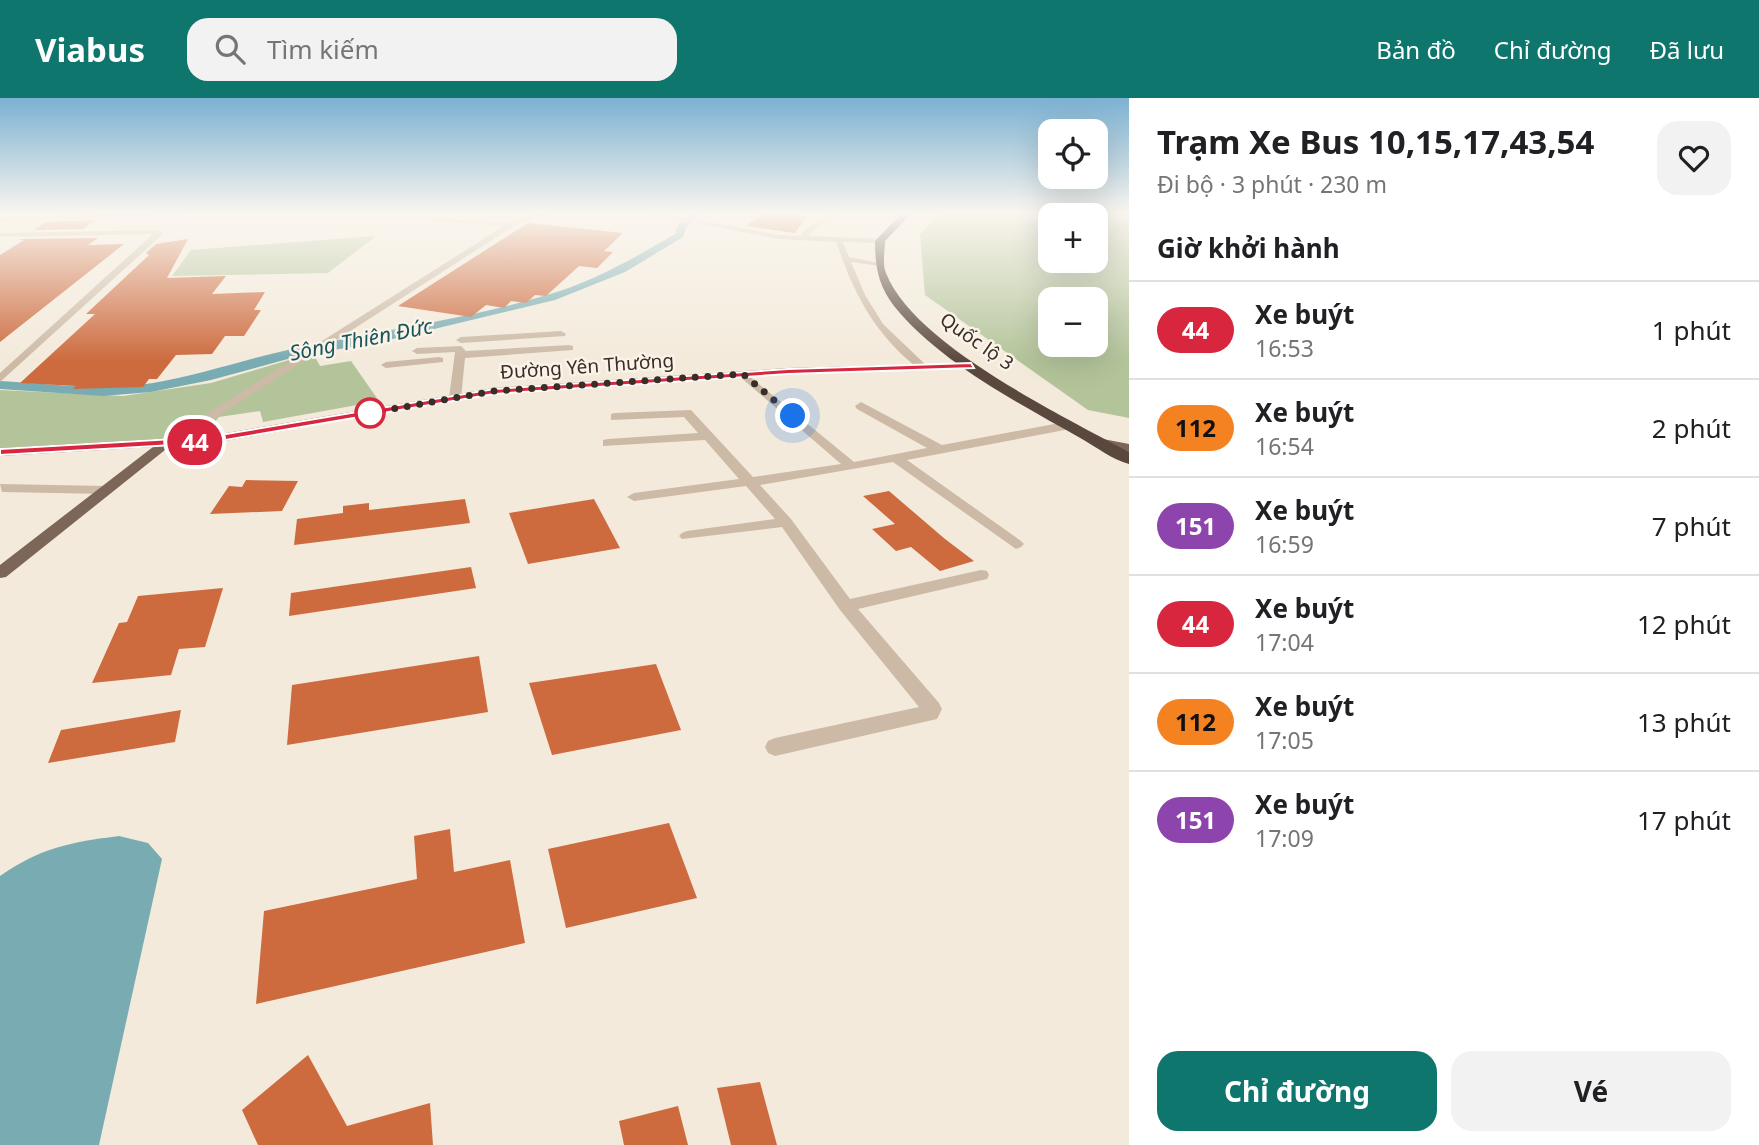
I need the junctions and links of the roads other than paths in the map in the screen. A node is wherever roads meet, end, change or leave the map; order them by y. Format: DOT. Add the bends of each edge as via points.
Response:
graph roads {
  1 [pos="129,263"];
  2 [pos="450,263"];
  3 [pos="847,263"];
  4 [pos="861,263"];
  5 [pos="881,263"];
  6 [pos="881,269"];
  7 [pos="850,271"];
  8 [pos="561,334"];
  9 [pos="461,348"];
  10 [pos="569,348"];
  11 [pos="417,351"];
  12 [pos="386,365"];
  13 [pos="971,366"];
  14 [pos="923,367"];
  15 [pos="743,374"];
  16 [pos="0,379"];
  17 [pos="455,398"];
  18 [pos="861,406"];
  19 [pos="615,417"];
  20 [pos="1070,425"];
  21 [pos="706,436"];
  22 [pos="608,443"];
  23 [pos="1103,443"];
  24 [pos="165,444"];
  25 [pos="1129,448"];
  26 [pos="939,449"];
  27 [pos="0,452"];
  28 [pos="895,457"];
  29 [pos="1129,459"];
  30 [pos="851,466"];
  31 [pos="749,481"];
  32 [pos="2,488"];
  33 [pos="106,490"];
  34 [pos="634,497"];
  35 [pos="786,522"];
  36 [pos="687,536"];
  37 [pos="1016,544"];
  38 [pos="0,573"];
  39 [pos="981,575"];
  40 [pos="846,606"];
  41 [pos="775,747"];
  1 -- 16 [label="street"];
  2 -- 24 [label="street"];
  3 -- 7 [label="street"];
  4 -- 6 [label="street"];
  5 -- 6 [label="highway, Quốc lộ 3"];
  6 -- 7 [label="street"];
  6 -- 13 [label="highway, Quốc lộ 3" via="894,300 911,319"];
  7 -- 14 [label="street" via="871,316 893,343"];
  8 -- 9 [label="street"];
  9 -- 10 [label="street"];
  9 -- 11 [label="street"];
  9 -- 12 [label="street"];
  9 -- 17 [label="street"];
  13 -- 14 [label="main road, Đường Yên Thường"];
  13 -- 20 [label="highway, Quốc lộ 3"];
  14 -- 15 [label="main road, Đường Yên Thường"];
  15 -- 17 [label="main road, Đường Yên Thường" via="494,391"];
  15 -- 30 [label="street"];
  17 -- 24 [label="main road, Đường Yên Thường"];
  18 -- 26 [label="street"];
  19 -- 21 [label="street" via="687,413"];
  20 -- 23 [label="highway, Quốc lộ 3"];
  20 -- 26 [label="street"];
  21 -- 22 [label="street"];
  21 -- 31 [label="street"];
  23 -- 25 [label="main road"];
  23 -- 29 [label="highway, Quốc lộ 3"];
  24 -- 27 [label="main road, Đường Yên Thường"];
  24 -- 33 [label="main road"];
  26 -- 28 [label="street"];
  28 -- 30 [label="street"];
  28 -- 37 [label="street"];
  30 -- 31 [label="street"];
  31 -- 34 [label="street"];
  31 -- 35 [label="street"];
  32 -- 33 [label="street"];
  33 -- 38 [label="main road"];
  35 -- 36 [label="street"];
  35 -- 40 [label="street"];
  39 -- 40 [label="street"];
  40 -- 41 [label="street" via="932,709 930,713"];
}
